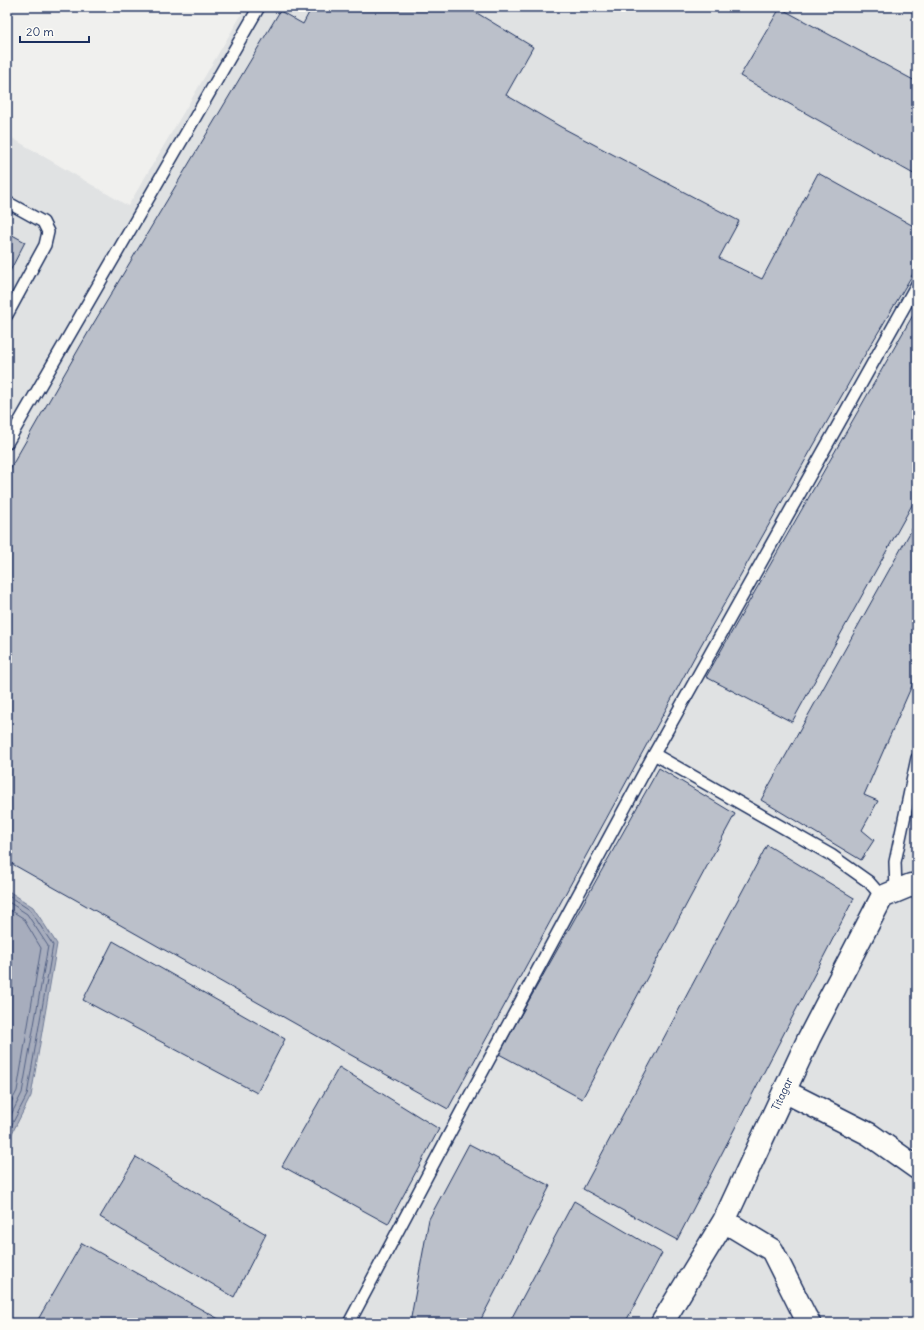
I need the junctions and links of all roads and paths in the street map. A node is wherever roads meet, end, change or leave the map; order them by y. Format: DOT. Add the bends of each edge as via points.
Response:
graph roads {
  1 [pos="259,7"];
  2 [pos="7,202"];
  3 [pos="917,284"];
  4 [pos="7,315"];
  5 [pos="7,443"];
  6 [pos="654,754"];
  7 [pos="917,758"];
  8 [pos="899,892"];
  9 [pos="784,1091"];
  10 [pos="917,1168"];
  11 [pos="724,1221"];
  12 [pos="351,1322"];
  13 [pos="662,1323"];
  14 [pos="809,1323"];
  1 -- 5 [label="lane"];
  2 -- 4 [label="lane" via="43,222 48,232 45,245"];
  3 -- 6 [label="lane"];
  6 -- 8 [label="lane" via="832,855 869,882"];
  6 -- 12 [label="lane"];
  7 -- 8 [label="lane" via="895,862"];
  8 -- 9 [label="street, Titagar" via="809,1038"];
  9 -- 10 [label="street" via="869,1134"];
  9 -- 11 [label="street, Titagar"];
  11 -- 13 [label="street, Titagar"];
  11 -- 14 [label="street" via="772,1250"];
}
